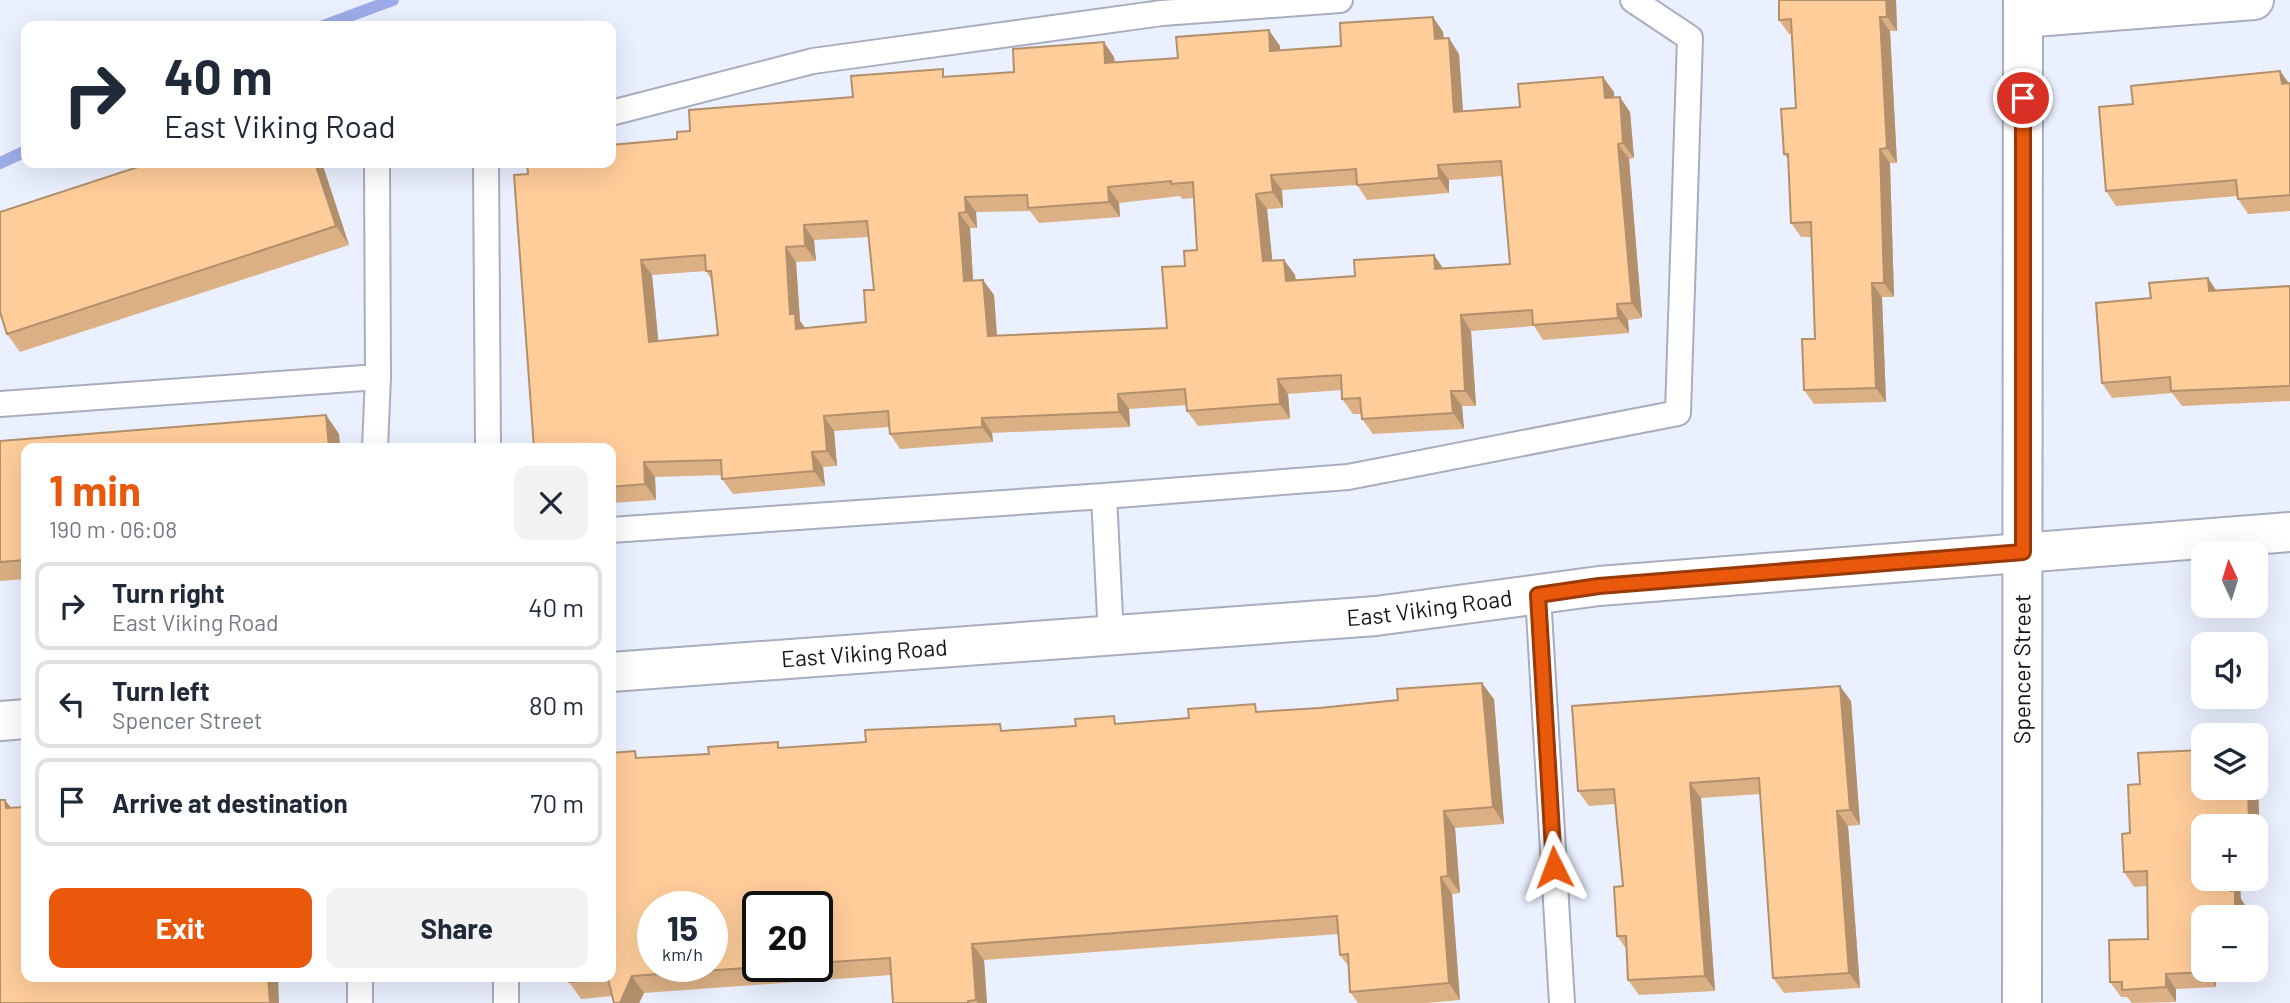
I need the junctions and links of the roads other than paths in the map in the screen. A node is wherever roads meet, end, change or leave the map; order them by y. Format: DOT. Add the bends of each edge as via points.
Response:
graph roads {
  1 [pos="1339,0"];
  2 [pos="1633,0"];
  3 [pos="2254,0"];
  4 [pos="2023,9"];
  5 [pos="616,112"];
  6 [pos="377,168"];
  7 [pos="486,168"];
  8 [pos="378,377"];
  9 [pos="0,404"];
  10 [pos="375,443"];
  11 [pos="488,443"];
  12 [pos="1104,496"];
  13 [pos="616,530"];
  14 [pos="2290,532"];
  15 [pos="2023,552"];
  16 [pos="1538,595"];
  17 [pos="1111,637"];
  18 [pos="616,672"];
  19 [pos="21,719"];
  20 [pos="0,721"];
  21 [pos="360,982"];
  22 [pos="506,982"];
  23 [pos="360,1003"];
  24 [pos="506,1003"];
  25 [pos="1562,1003"];
  26 [pos="2022,1003"];
  1 -- 5 [label="lane" via="1162,13 813,61"];
  2 -- 12 [label="lane" via="1690,38 1678,413 1348,477"];
  3 -- 4 [label="street"];
  4 -- 15 [label="street, Spencer Street"];
  6 -- 8 [label="lane"];
  7 -- 11 [label="lane"];
  8 -- 9 [label="lane"];
  8 -- 10 [label="lane"];
  12 -- 13 [label="lane"];
  12 -- 17 [label="lane"];
  14 -- 15 [label="street, East Viking Road"];
  15 -- 16 [label="street, East Viking Road" via="1599,586"];
  15 -- 26 [label="street, Spencer Street"];
  16 -- 17 [label="street, East Viking Road" via="1376,616"];
  16 -- 25 [label="lane"];
  17 -- 18 [label="street, East Viking Road"];
  19 -- 20 [label="street"];
  21 -- 23 [label="lane"];
  22 -- 24 [label="lane"];
}
